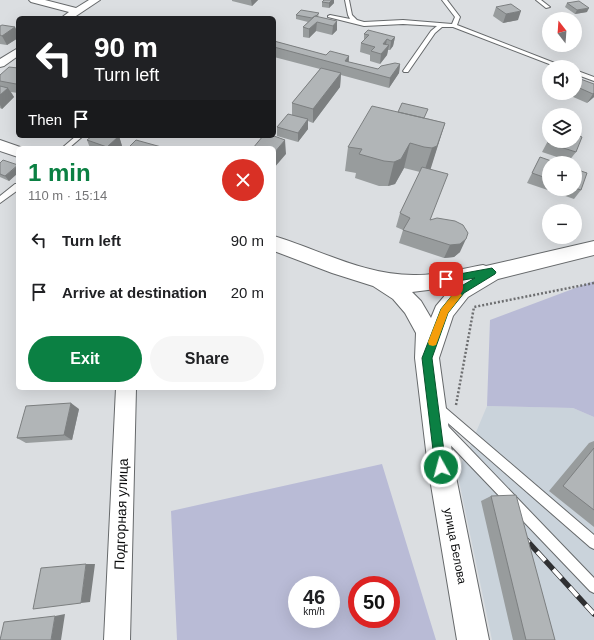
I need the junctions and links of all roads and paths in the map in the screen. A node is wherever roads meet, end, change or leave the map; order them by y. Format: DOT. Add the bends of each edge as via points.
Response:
graph roads {
  1 [pos="34,0"];
  2 [pos="95,0"];
  3 [pos="346,0"];
  4 [pos="444,0"];
  5 [pos="538,0"];
  6 [pos="548,7"];
  7 [pos="76,11"];
  8 [pos="68,16"];
  9 [pos="330,16"];
  10 [pos="355,21"];
  11 [pos="441,25"];
  12 [pos="454,26"];
  13 [pos="16,52"];
  14 [pos="544,60"];
  15 [pos="0,64"];
  16 [pos="406,72"];
  17 [pos="582,75"];
  18 [pos="594,79"];
  19 [pos="78,138"];
  20 [pos="0,145"];
  21 [pos="68,146"];
  22 [pos="16,151"];
  23 [pos="16,188"];
  24 [pos="0,200"];
  25 [pos="276,244"];
  26 [pos="594,248"];
  27 [pos="492,272"];
  28 [pos="373,278"];
  29 [pos="594,283"];
  30 [pos="427,358"];
  31 [pos="126,390"];
  32 [pos="440,421"];
  33 [pos="594,543"];
  34 [pos="594,587"];
  35 [pos="117,640"];
  36 [pos="473,640"];
  1 -- 7 [label="street"];
  2 -- 7 [label="street"];
  3 -- 10 [label="lane" via="350,15"];
  4 -- 12 [label="lane" via="458,17"];
  5 -- 6 [label="lane"];
  7 -- 8 [label="street"];
  9 -- 10 [label="lane"];
  10 -- 11 [label="lane" via="364,24 403,22"];
  11 -- 12 [label="lane"];
  11 -- 16 [label="lane" via="433,32"];
  12 -- 14 [label="lane"];
  13 -- 15 [label="street"];
  17 -- 18 [label="lane"];
  19 -- 21 [label="lane"];
  20 -- 22 [label="main road"];
  23 -- 24 [label="lane"];
  25 -- 28 [label="main road"];
  26 -- 27 [label="main road, улица Белова"];
  27 -- 28 [label="main road" via="408,284"];
  27 -- 30 [label="main road, улица Белова" via="461,291 444,312"];
  28 -- 30 [label="main road" via="400,293 413,308 427,333"];
  29 -- 32 [label="path" via="474,307"];
  30 -- 32 [label="main road, улица Белова"];
  31 -- 35 [label="street, Подгорная улица"];
  32 -- 33 [label="lane"];
  32 -- 34 [label="lane"];
  32 -- 36 [label="main road, улица Белова" via="441,467"];
}
